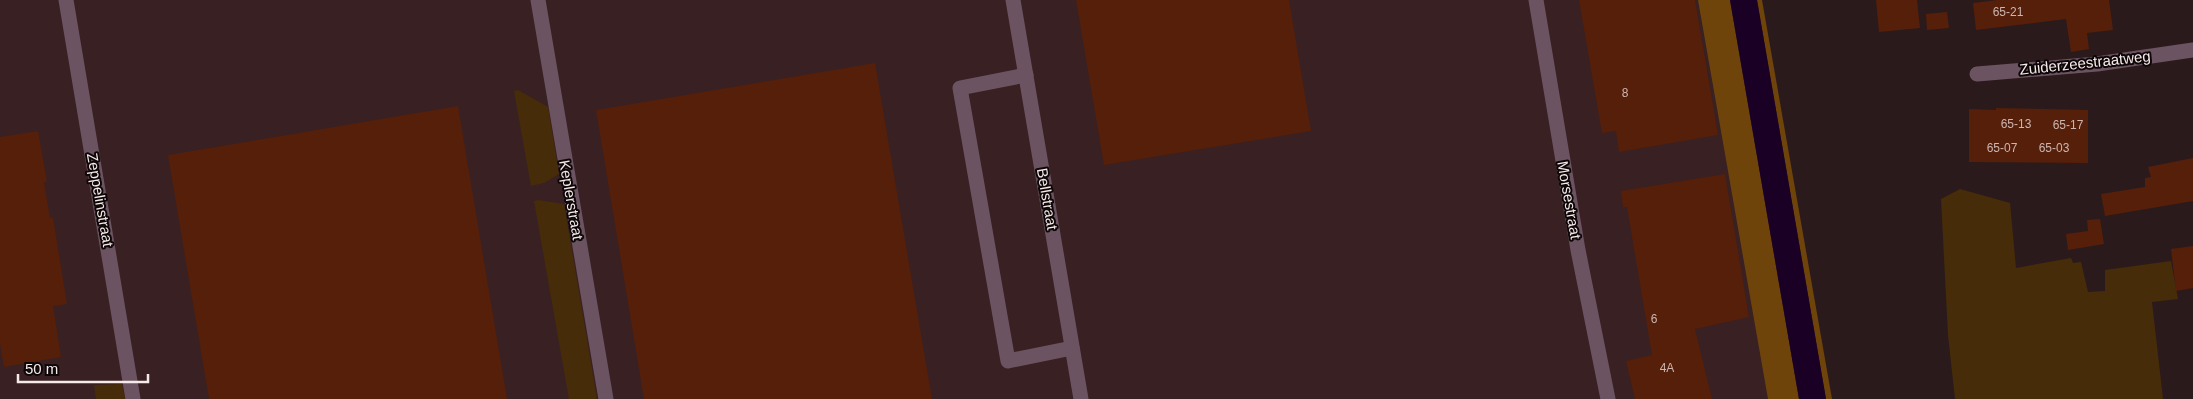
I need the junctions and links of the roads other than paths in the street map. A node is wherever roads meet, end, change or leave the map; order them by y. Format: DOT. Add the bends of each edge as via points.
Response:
graph roads {
  1 [pos="66,0"];
  2 [pos="538,0"];
  3 [pos="1013,0"];
  4 [pos="1536,0"];
  5 [pos="2193,50"];
  6 [pos="1977,74"];
  7 [pos="1026,75"];
  8 [pos="1072,348"];
  9 [pos="134,399"];
  10 [pos="606,399"];
  11 [pos="1081,399"];
  12 [pos="1608,399"];
  1 -- 9 [label="street, Zeppelinstraat"];
  2 -- 10 [label="street, Keplerstraat"];
  3 -- 7 [label="street, Bellstraat"];
  4 -- 12 [label="street, Morsestraat" via="1578,250"];
  5 -- 6 [label="street, Zuiderzeestraatweg" via="2097,64"];
  7 -- 8 [label="street, Bellstraat"];
  7 -- 8 [label="street" via="960,88 1008,361"];
  8 -- 11 [label="street, Bellstraat"];
}
